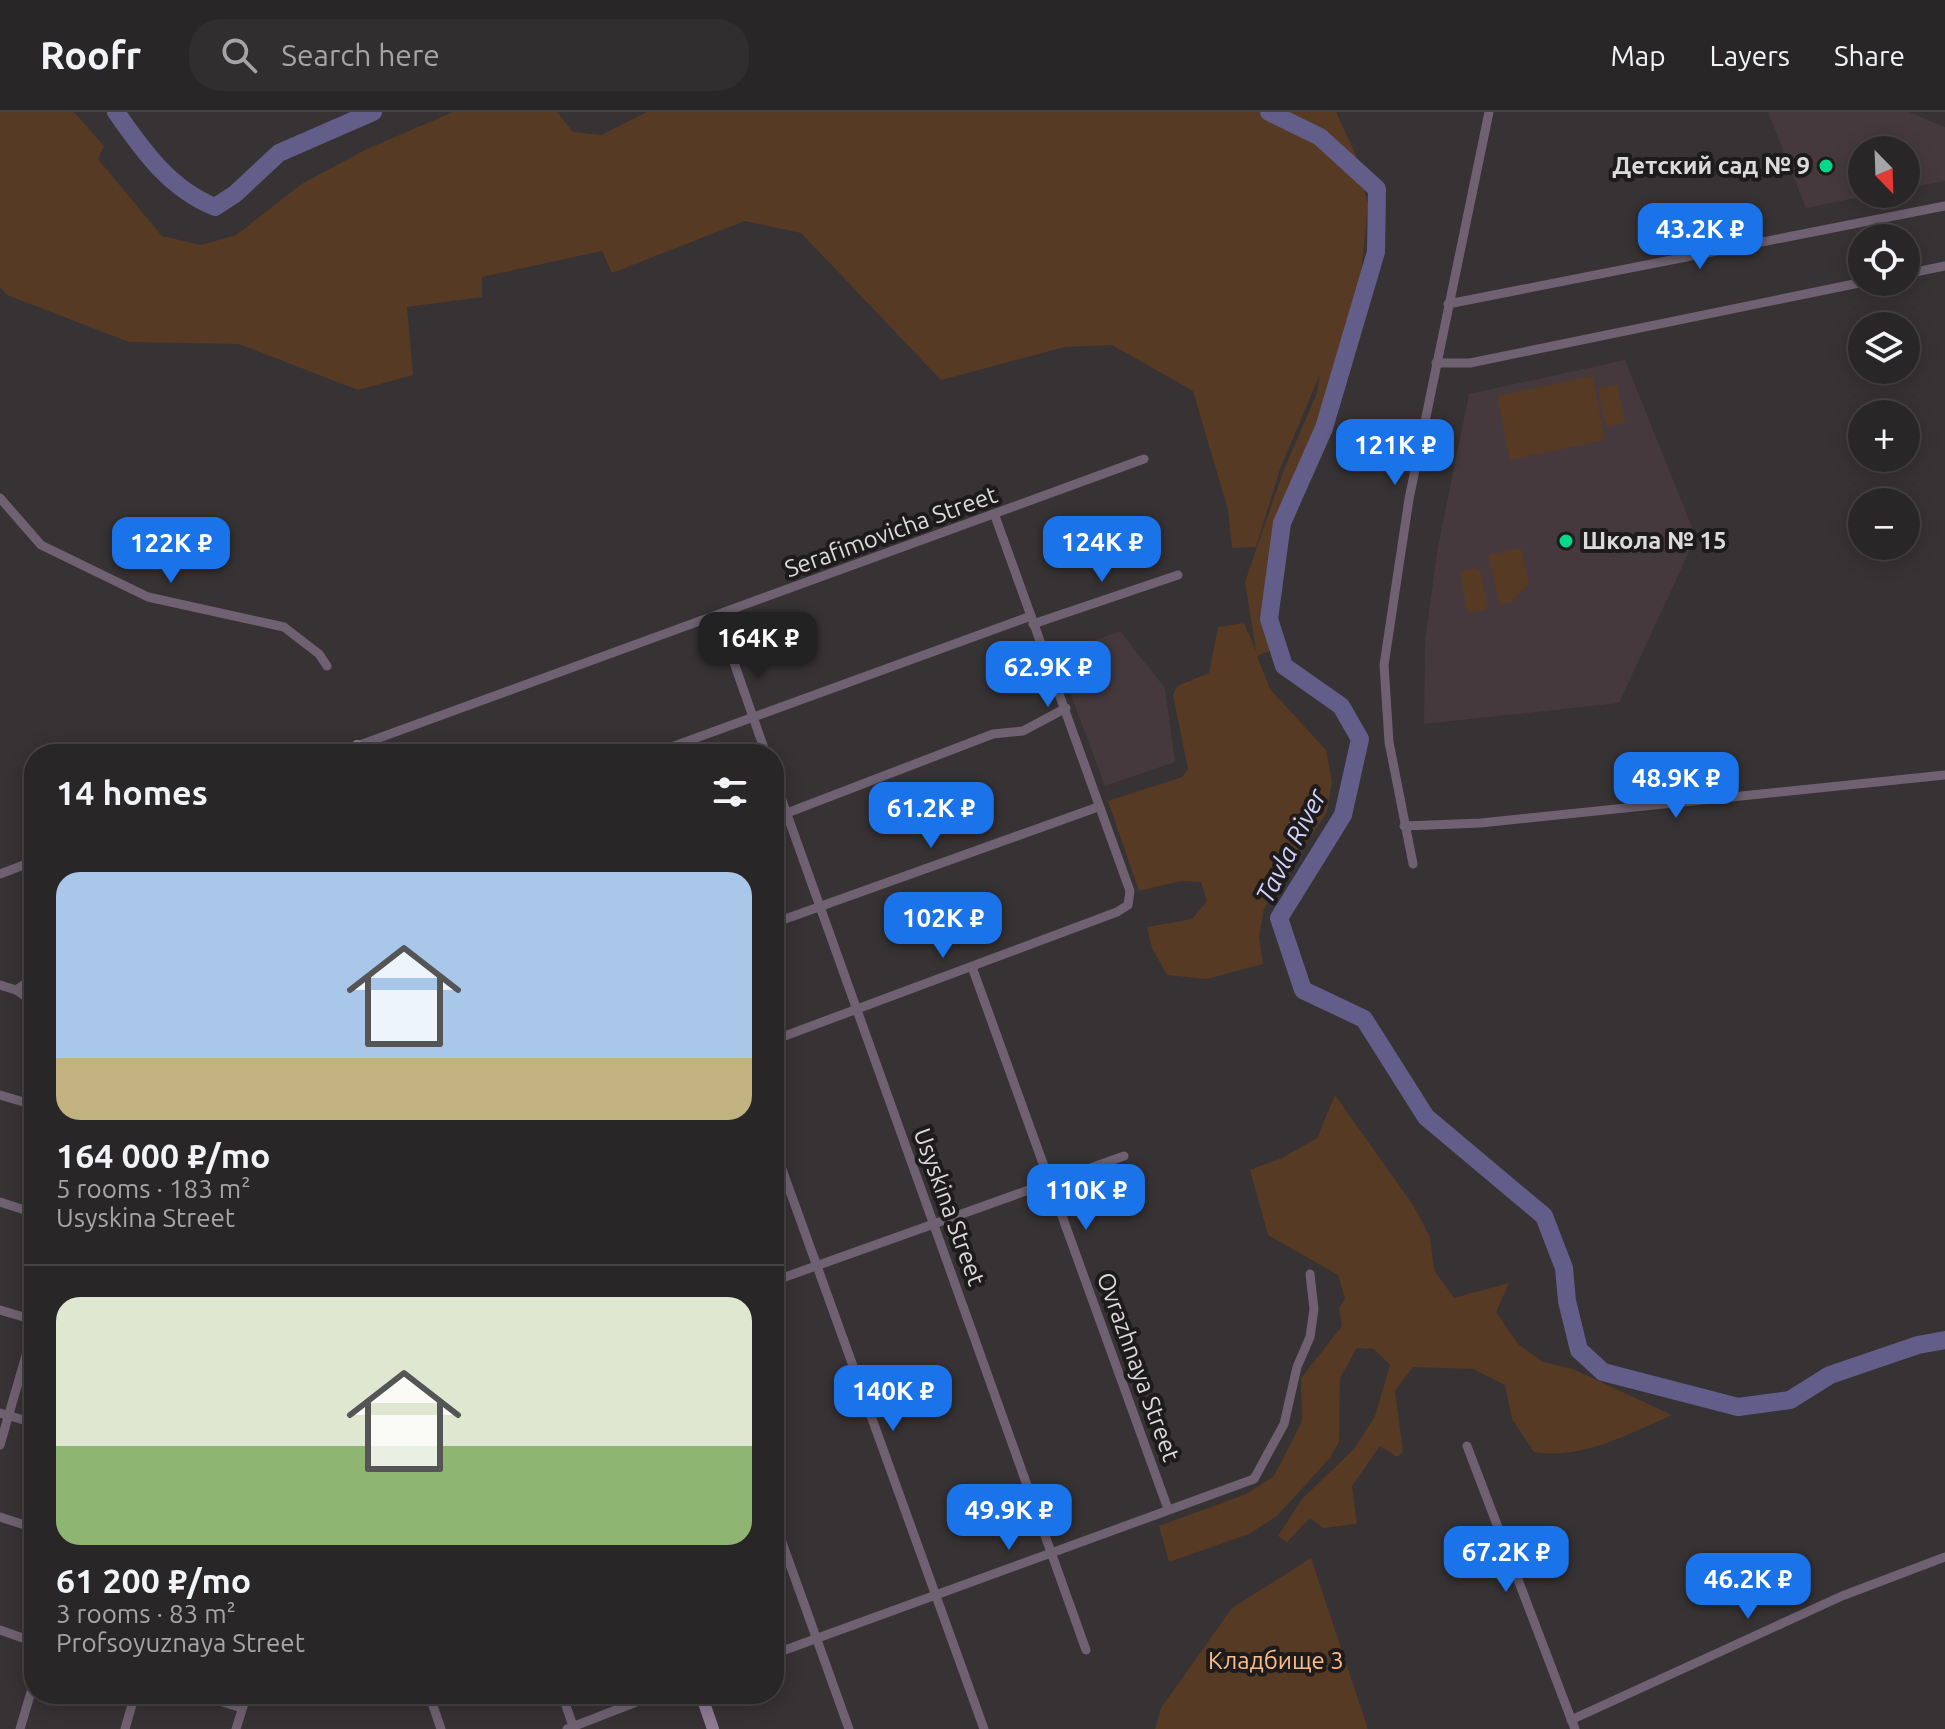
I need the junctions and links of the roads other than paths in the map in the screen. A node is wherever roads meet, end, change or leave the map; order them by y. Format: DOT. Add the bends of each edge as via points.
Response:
graph roads {
  1 [pos="1489,112"];
  2 [pos="1945,206"];
  3 [pos="1945,266"];
  4 [pos="1920,271"];
  5 [pos="1848,285"];
  6 [pos="1448,304"];
  7 [pos="1436,363"];
  8 [pos="1144,459"];
  9 [pos="0,498"];
  10 [pos="995,516"];
  11 [pos="1178,575"];
  12 [pos="718,617"];
  13 [pos="1032,620"];
  14 [pos="327,666"];
  15 [pos="1066,708"];
  16 [pos="753,716"];
  17 [pos="374,744"];
  18 [pos="679,744"];
  19 [pos="763,744"];
  20 [pos="1945,775"];
  21 [pos="784,807"];
  22 [pos="1098,807"];
  23 [pos="786,813"];
  24 [pos="1404,826"];
  25 [pos="1413,864"];
  26 [pos="24,865"];
  27 [pos="0,874"];
  28 [pos="819,908"];
  29 [pos="784,920"];
  30 [pos="972,967"];
  31 [pos="0,985"];
  32 [pos="24,985"];
  33 [pos="16,990"];
  34 [pos="24,995"];
  35 [pos="856,1009"];
  36 [pos="784,1036"];
  37 [pos="0,1095"];
  38 [pos="24,1102"];
  39 [pos="1124,1156"];
  40 [pos="784,1175"];
  41 [pos="1051,1182"];
  42 [pos="0,1202"];
  43 [pos="24,1210"];
  44 [pos="934,1225"];
  45 [pos="817,1267"];
  46 [pos="1310,1274"];
  47 [pos="784,1278"];
  48 [pos="0,1310"];
  49 [pos="24,1317"];
  50 [pos="24,1358"];
  51 [pos="5,1414"];
  52 [pos="0,1445"];
  53 [pos="1467,1446"];
  54 [pos="1168,1509"];
  55 [pos="0,1517"];
  56 [pos="24,1525"];
  57 [pos="784,1548"];
  58 [pos="1052,1553"];
  59 [pos="1945,1557"];
  60 [pos="934,1597"];
  61 [pos="0,1630"];
  62 [pos="24,1638"];
  63 [pos="817,1640"];
  64 [pos="1086,1650"];
  65 [pos="784,1651"];
  66 [pos="27,1704"];
  67 [pos="132,1704"];
  68 [pos="229,1704"];
  69 [pos="243,1704"];
  70 [pos="432,1704"];
  71 [pos="565,1704"];
  72 [pos="632,1704"];
  73 [pos="704,1704"];
  74 [pos="242,1708"];
  75 [pos="1573,1725"];
  76 [pos="572,1728"];
  77 [pos="20,1729"];
  78 [pos="125,1729"];
  79 [pos="236,1729"];
  80 [pos="441,1729"];
  81 [pos="713,1729"];
  82 [pos="849,1729"];
  83 [pos="984,1729"];
  1 -- 6 [label="street"];
  2 -- 6 [label="street"];
  3 -- 4 [label="street"];
  5 -- 7 [label="street" via="1470,363"];
  6 -- 7 [label="street"];
  7 -- 24 [label="street" via="1384,665 1389,742"];
  8 -- 10 [label="street, Serafimovicha Street"];
  9 -- 14 [label="street" via="41,545 148,597 284,627"];
  10 -- 12 [label="street, Serafimovicha Street"];
  10 -- 13 [label="street"];
  11 -- 13 [label="street"];
  12 -- 16 [label="street"];
  12 -- 17 [label="street, Serafimovicha Street"];
  13 -- 15 [label="street"];
  13 -- 16 [label="street"];
  15 -- 22 [label="street"];
  15 -- 23 [label="street" via="1023,731 993,734"];
  16 -- 18 [label="street"];
  16 -- 19 [label="street"];
  20 -- 24 [label="street" via="1481,823"];
  21 -- 23 [label="street, Usyskina Street"];
  22 -- 28 [label="street"];
  22 -- 30 [label="street" via="1130,891 1124,909"];
  23 -- 28 [label="street, Usyskina Street"];
  24 -- 25 [label="street"];
  26 -- 27 [label="street"];
  28 -- 29 [label="street"];
  28 -- 35 [label="street, Usyskina Street"];
  30 -- 35 [label="street"];
  30 -- 41 [label="street, Ovrazhnaya Street"];
  31 -- 33 [label="street"];
  32 -- 33 [label="street"];
  33 -- 34 [label="street"];
  35 -- 36 [label="street"];
  35 -- 44 [label="street, Usyskina Street"];
  37 -- 38 [label="street"];
  39 -- 41 [label="street"];
  40 -- 45 [label="street"];
  41 -- 44 [label="street"];
  41 -- 54 [label="street, Ovrazhnaya Street"];
  42 -- 43 [label="street"];
  44 -- 45 [label="street"];
  44 -- 58 [label="street, Usyskina Street"];
  45 -- 47 [label="street"];
  45 -- 60 [label="street"];
  46 -- 54 [label="street" via="1310,1337 1284,1424 1254,1479"];
  48 -- 49 [label="street"];
  50 -- 51 [label="street"];
  51 -- 52 [label="street"];
  53 -- 75 [label="street"];
  54 -- 58 [label="street"];
  55 -- 56 [label="street"];
  57 -- 63 [label="street"];
  58 -- 60 [label="street"];
  58 -- 64 [label="street, Usyskina Street"];
  59 -- 75 [label="street" via="1842,1596"];
  60 -- 63 [label="street"];
  60 -- 83 [label="street"];
  61 -- 62 [label="street"];
  63 -- 65 [label="street"];
  63 -- 82 [label="street"];
  66 -- 77 [label="street"];
  67 -- 78 [label="street"];
  68 -- 74 [label="street"];
  69 -- 74 [label="street"];
  70 -- 80 [label="street"];
  71 -- 76 [label="street"];
  72 -- 76 [label="street"];
  73 -- 81 [label="street"];
  74 -- 79 [label="street"];
}
